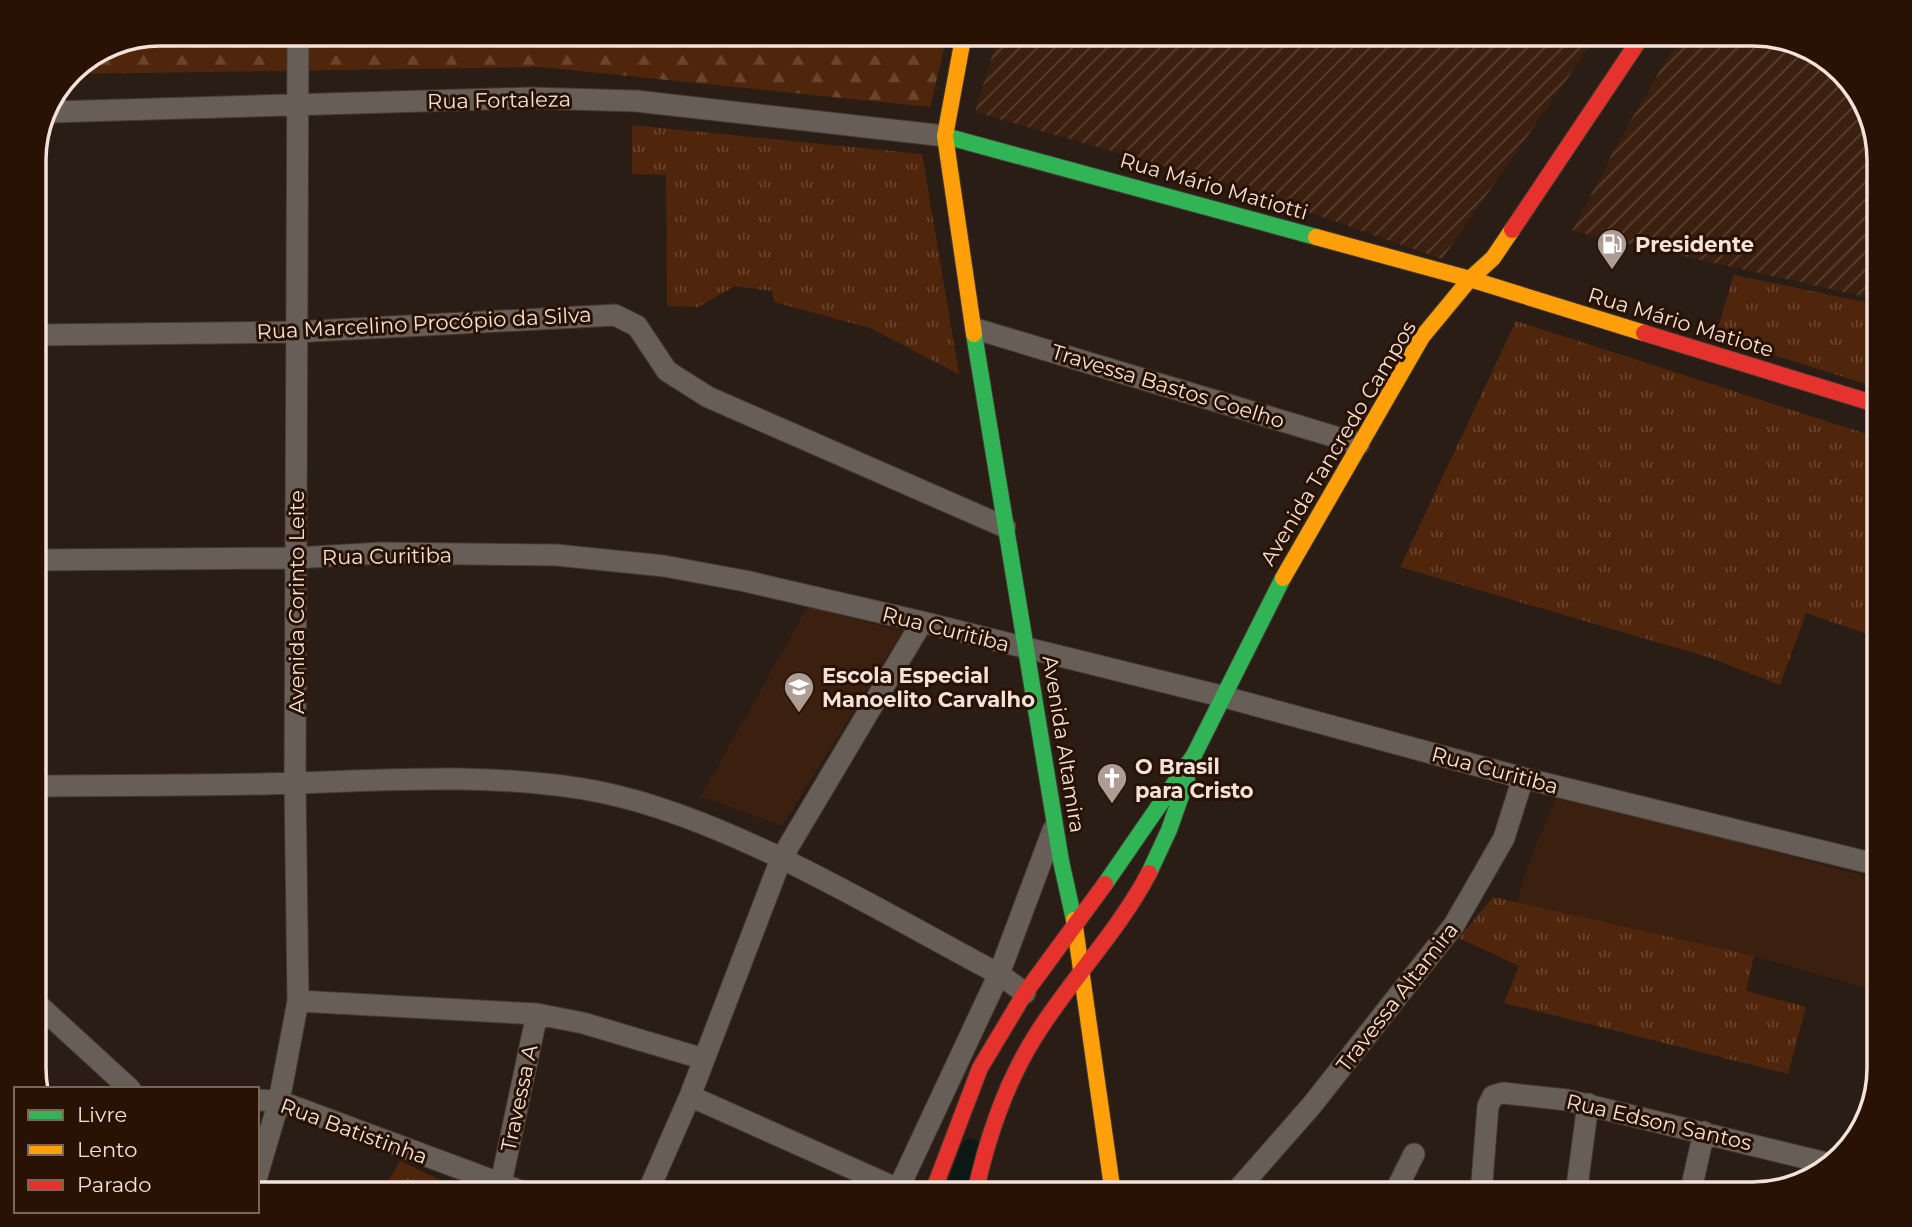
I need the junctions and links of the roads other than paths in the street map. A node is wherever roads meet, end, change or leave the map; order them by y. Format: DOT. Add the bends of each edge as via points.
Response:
graph roads {
  1 [pos="298,46"];
  2 [pos="961,46"];
  3 [pos="1635,46"];
  4 [pos="298,102"];
  5 [pos="56,112"];
  6 [pos="946,136"];
  7 [pos="1470,279"];
  8 [pos="976,329"];
  9 [pos="295,332"];
  10 [pos="46,335"];
  11 [pos="1867,401"];
  12 [pos="1359,444"];
  13 [pos="1005,527"];
  14 [pos="296,558"];
  15 [pos="46,560"];
  16 [pos="922,622"];
  17 [pos="1029,651"];
  18 [pos="1221,696"];
  19 [pos="1194,755"];
  20 [pos="1523,778"];
  21 [pos="295,783"];
  22 [pos="46,786"];
  23 [pos="1056,822"];
  24 [pos="781,859"];
  25 [pos="1867,862"];
  26 [pos="1075,927"];
  27 [pos="999,974"];
  28 [pos="1080,974"];
  29 [pos="1025,993"];
  30 [pos="298,1001"];
  31 [pos="46,1012"];
  32 [pos="537,1014"];
  33 [pos="704,1059"];
  34 [pos="128,1087"];
  35 [pos="691,1096"];
  36 [pos="259,1100"];
  37 [pos="279,1101"];
  38 [pos="1588,1104"];
  39 [pos="1704,1132"];
  40 [pos="1414,1154"];
  41 [pos="1818,1161"];
  42 [pos="259,1169"];
  43 [pos="498,1182"];
  44 [pos="501,1182"];
  45 [pos="652,1182"];
  46 [pos="877,1182"];
  47 [pos="901,1182"];
  48 [pos="937,1182"];
  49 [pos="978,1182"];
  50 [pos="1111,1182"];
  51 [pos="1245,1182"];
  52 [pos="1400,1182"];
  53 [pos="1482,1182"];
  54 [pos="1578,1182"];
  55 [pos="1693,1182"];
  1 -- 4 [label="street, Avenida Corinto Leite"];
  2 -- 6 [label="main road, Avenida Altamira"];
  3 -- 7 [label="main road, Avenida Tancredo Campos" via="1493,258"];
  4 -- 5 [label="street, Rua Fortaleza"];
  4 -- 6 [label="street, Rua Fortaleza" via="636,101"];
  4 -- 9 [label="street, Avenida Corinto Leite"];
  6 -- 7 [label="main road, Rua Mário Matiotti"];
  6 -- 8 [label="main road, Avenida Altamira" via="950,186"];
  7 -- 11 [label="main road, Rua Mário Matiote"];
  7 -- 12 [label="main road, Avenida Tancredo Campos" via="1422,337"];
  8 -- 12 [label="street, Travessa Bastos Coelho"];
  8 -- 13 [label="main road, Avenida Altamira"];
  9 -- 10 [label="street, Rua Marcelino Procópio da Silva"];
  9 -- 13 [label="street, Rua Marcelino Procópio da Silva" via="615,315 637,326 667,370 708,397"];
  9 -- 14 [label="street, Avenida Corinto Leite"];
  12 -- 18 [label="main road, Avenida Tancredo Campos"];
  13 -- 17 [label="main road, Avenida Altamira"];
  14 -- 15 [label="street, Rua Curitiba"];
  14 -- 16 [label="street, Rua Curitiba" via="381,553 601,559 745,581"];
  14 -- 21 [label="street, Avenida Corinto Leite"];
  16 -- 17 [label="street, Rua Curitiba"];
  16 -- 24 [label="street"];
  17 -- 18 [label="street, Rua Curitiba"];
  17 -- 23 [label="main road, Avenida Altamira"];
  18 -- 19 [label="main road, Avenida Tancredo Campos"];
  18 -- 20 [label="street, Rua Curitiba"];
  19 -- 26 [label="main road, Avenida Tancredo Campos"];
  19 -- 28 [label="main road, Avenida Tancredo Campos" via="1161,850 1128,908"];
  20 -- 25 [label="street, Rua Curitiba"];
  20 -- 51 [label="street, Travessa Altamira" via="1504,838 1454,925 1312,1105"];
  21 -- 22 [label="street"];
  21 -- 24 [label="street" via="457,780 600,792 677,815"];
  21 -- 30 [label="street, Avenida Corinto Leite"];
  23 -- 26 [label="main road, Avenida Altamira"];
  23 -- 27 [label="street"];
  24 -- 27 [label="street"];
  24 -- 33 [label="street"];
  26 -- 28 [label="main road, Avenida Altamira"];
  26 -- 29 [label="main road, Avenida Tancredo Campos"];
  27 -- 29 [label="street"];
  27 -- 47 [label="street"];
  28 -- 49 [label="main road, Avenida Tancredo Campos" via="1023,1056 990,1136"];
  28 -- 50 [label="main road, Avenida Altamira"];
  29 -- 48 [label="main road, Avenida Tancredo Campos" via="980,1068"];
  30 -- 32 [label="street"];
  30 -- 37 [label="street, Avenida Corinto Leite"];
  31 -- 34 [label="street"];
  32 -- 33 [label="street"];
  32 -- 44 [label="street, Travessa A"];
  33 -- 35 [label="street"];
  35 -- 45 [label="street"];
  35 -- 46 [label="street"];
  36 -- 37 [label="street, Rua Batistinha"];
  37 -- 42 [label="street, Avenida Corinto Leite"];
  37 -- 43 [label="street, Rua Batistinha"];
  38 -- 39 [label="street, Rua Edson Santos"];
  38 -- 53 [label="street, Rua Edson Santos" via="1515,1093 1496,1095 1489,1102"];
  38 -- 54 [label="street"];
  39 -- 41 [label="street, Rua Edson Santos"];
  39 -- 55 [label="street"];
  40 -- 52 [label="street"];
}
